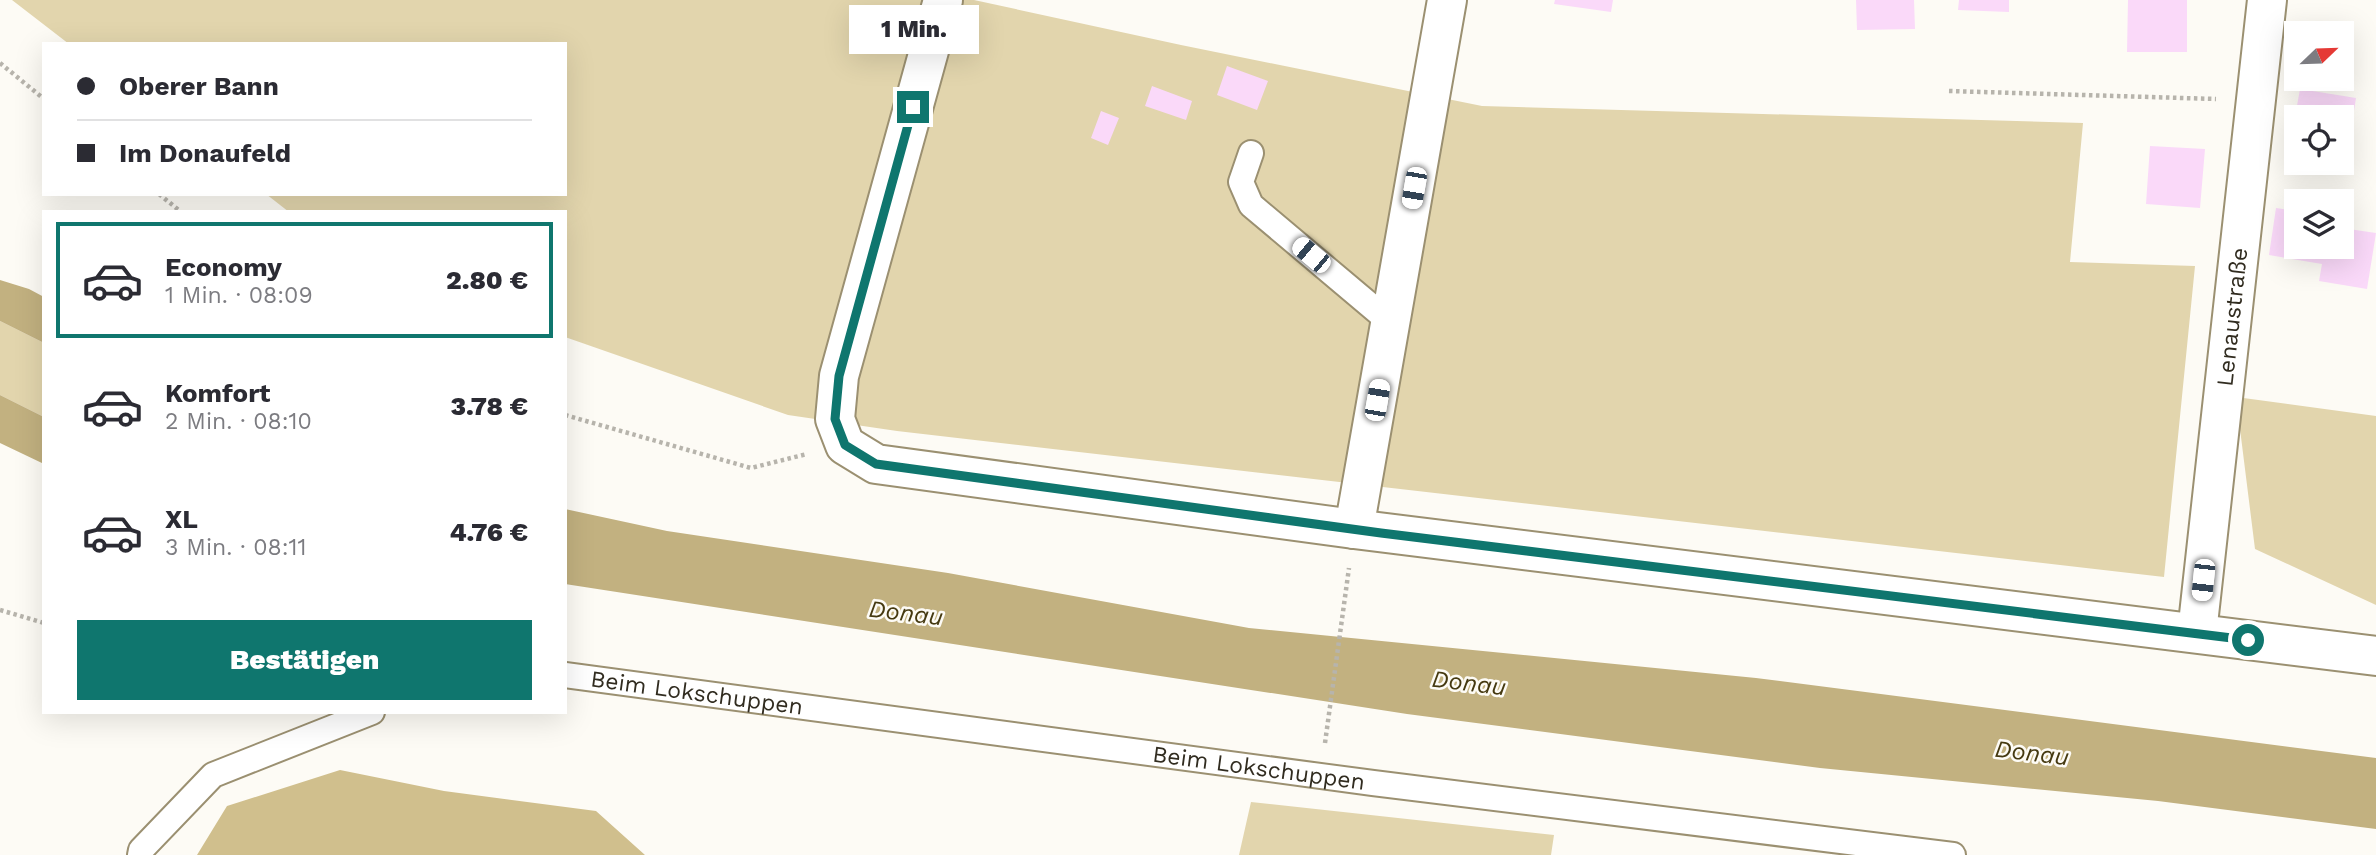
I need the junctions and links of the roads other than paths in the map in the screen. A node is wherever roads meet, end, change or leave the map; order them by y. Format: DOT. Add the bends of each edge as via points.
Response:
graph roads {
  1 [pos="943,0"];
  2 [pos="1447,0"];
  3 [pos="2267,0"];
  4 [pos="1251,153"];
  5 [pos="1390,322"];
  6 [pos="1354,529"];
  7 [pos="2197,633"];
  8 [pos="2376,656"];
  9 [pos="567,675"];
  10 [pos="367,714"];
  11 [pos="140,855"];
  12 [pos="1953,855"];
  1 -- 6 [label="street" via="839,376 835,419 845,445 876,464"];
  2 -- 5 [label="street"];
  3 -- 7 [label="street, Lenaustraße"];
  4 -- 5 [label="lane" via="1241,182 1251,205"];
  5 -- 6 [label="street"];
  6 -- 7 [label="street"];
  7 -- 8 [label="street"];
  9 -- 12 [label="lane, Beim Lokschuppen"];
  10 -- 11 [label="lane" via="213,775"];
}
